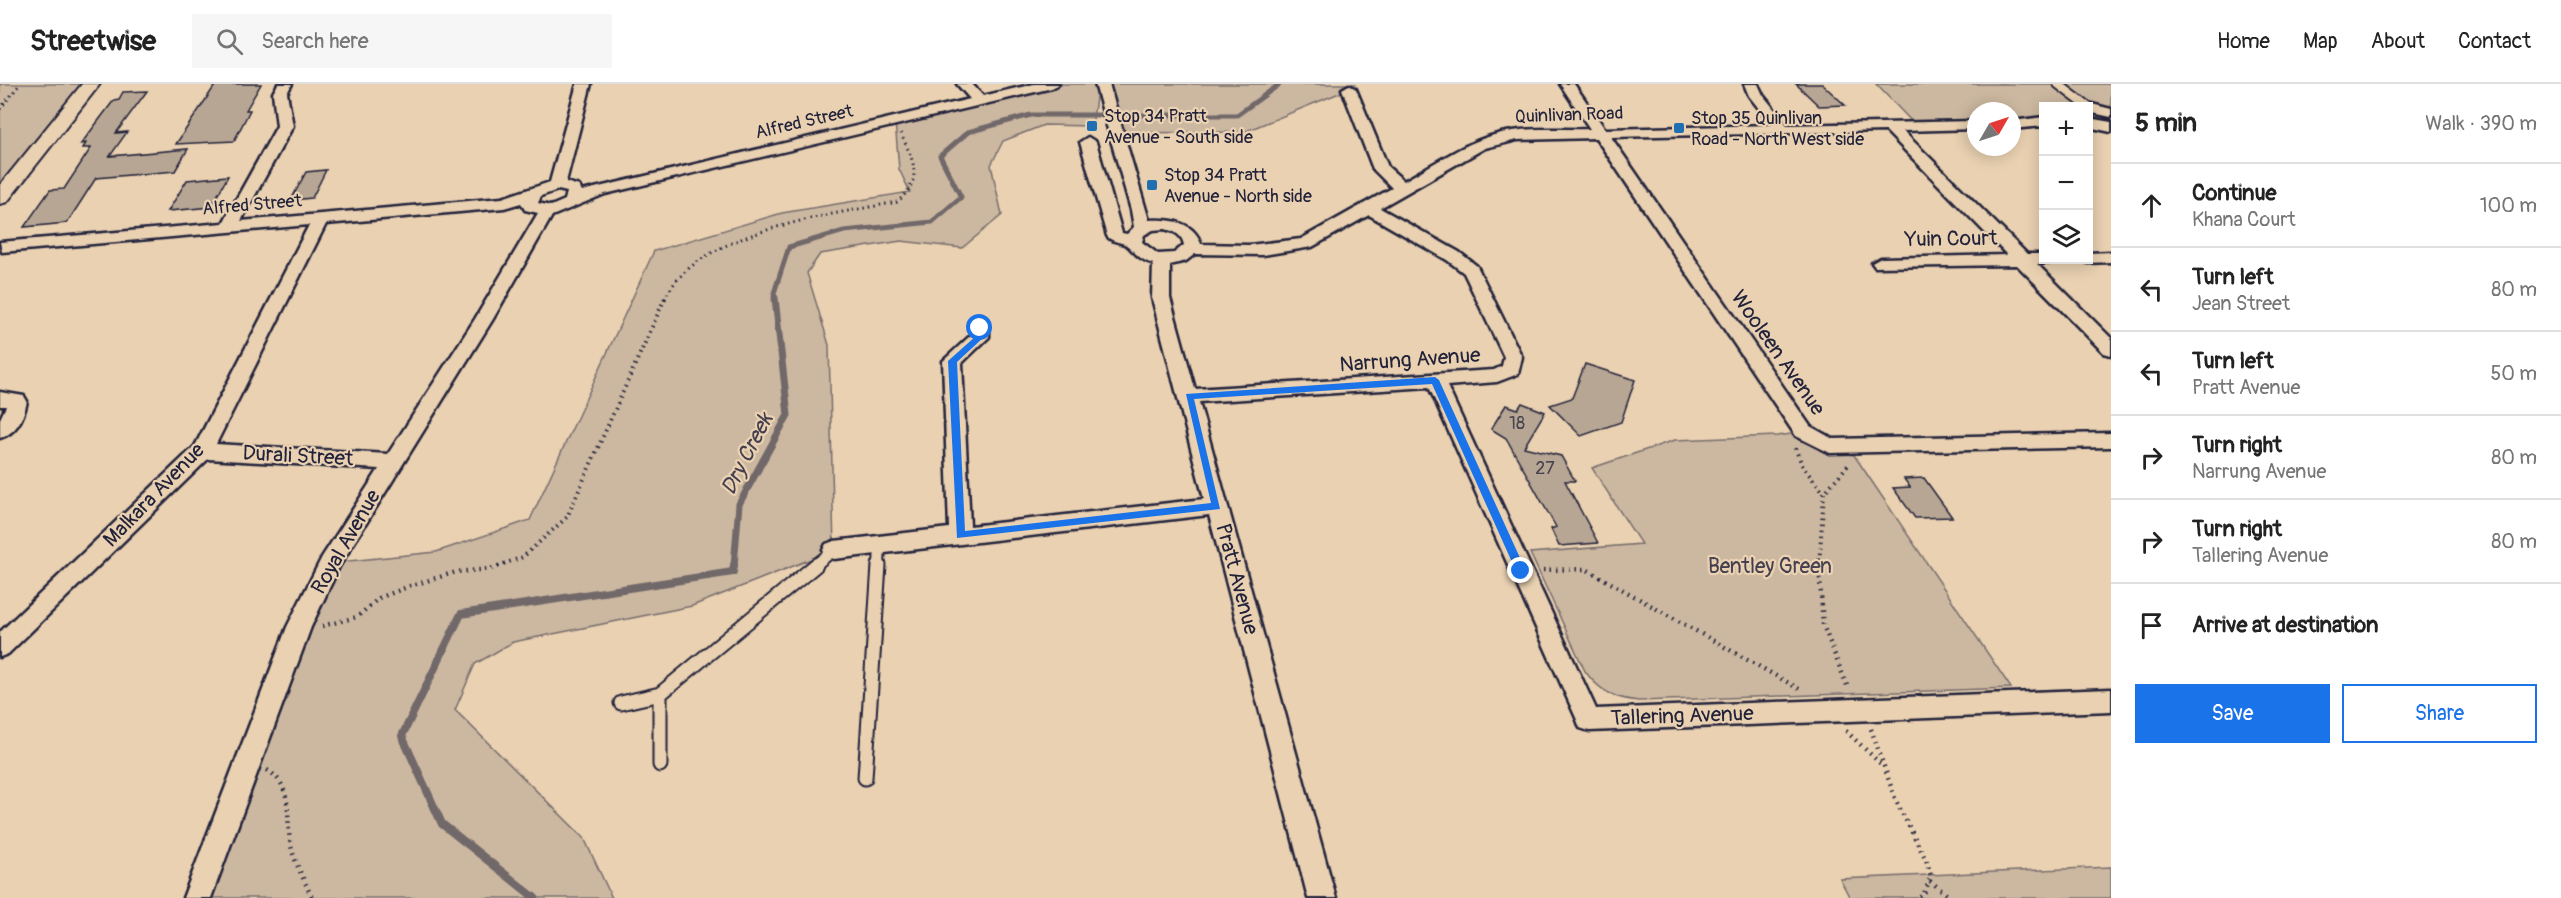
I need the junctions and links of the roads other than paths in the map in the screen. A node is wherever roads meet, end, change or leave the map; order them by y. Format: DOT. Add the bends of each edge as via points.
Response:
graph roads {
  1 [pos="91,84"];
  2 [pos="285,84"];
  3 [pos="584,84"];
  4 [pos="964,84"];
  5 [pos="1052,84"];
  6 [pos="1102,84"];
  7 [pos="1567,84"];
  8 [pos="1751,84"];
  9 [pos="2058,84"];
  10 [pos="1349,89"];
  11 [pos="980,101"];
  12 [pos="2083,102"];
  13 [pos="2093,108"];
  14 [pos="2111,113"];
  15 [pos="2039,121"];
  16 [pos="2021,123"];
  17 [pos="2093,123"];
  18 [pos="1967,125"];
  19 [pos="2111,126"];
  20 [pos="1890,127"];
  21 [pos="1784,130"];
  22 [pos="1600,134"];
  23 [pos="1088,142"];
  24 [pos="556,185"];
  25 [pos="1403,189"];
  26 [pos="574,194"];
  27 [pos="0,198"];
  28 [pos="538,204"];
  29 [pos="1369,208"];
  30 [pos="320,219"];
  31 [pos="230,227"];
  32 [pos="1145,232"];
  33 [pos="1,247"];
  34 [pos="1191,248"];
  35 [pos="2111,257"];
  36 [pos="2093,258"];
  37 [pos="1162,259"];
  38 [pos="2039,259"];
  39 [pos="2022,260"];
  40 [pos="1881,263"];
  41 [pos="980,328"];
  42 [pos="2111,349"];
  43 [pos="1435,380"];
  44 [pos="1189,396"];
  45 [pos="0,399"];
  46 [pos="0,431"];
  47 [pos="2111,440"];
  48 [pos="202,451"];
  49 [pos="394,462"];
  50 [pos="1217,506"];
  51 [pos="960,536"];
  52 [pos="880,545"];
  53 [pos="834,550"];
  54 [pos="0,647"];
  55 [pos="660,694"];
  56 [pos="2111,700"];
  57 [pos="621,703"];
  58 [pos="660,765"];
  59 [pos="865,778"];
  60 [pos="197,898"];
  61 [pos="1322,898"];
  1 -- 27 [label="street"];
  2 -- 31 [label="street" via="280,93 285,126"];
  3 -- 24 [label="street"];
  4 -- 11 [label="street"];
  5 -- 11 [label="street, Alfred Street"];
  6 -- 32 [label="street"];
  7 -- 22 [label="street, Wooleen Avenue"];
  8 -- 21 [label="street"];
  9 -- 12 [label="lane"];
  10 -- 25 [label="street" via="1381,169"];
  11 -- 26 [label="street, Alfred Street"];
  13 -- 14 [label="street"];
  15 -- 16 [label="street"];
  17 -- 19 [label="street"];
  18 -- 20 [label="street, Quinlivan Road"];
  20 -- 21 [label="street, Quinlivan Road"];
  20 -- 39 [label="street"];
  21 -- 22 [label="street, Quinlivan Road"];
  22 -- 25 [label="street, Quinlivan Road" via="1498,138"];
  22 -- 47 [label="street, Wooleen Avenue" via="1803,431 1830,446"];
  23 -- 32 [label="street" via="1115,236"];
  24 -- 26 [label="street"];
  24 -- 28 [label="street"];
  25 -- 29 [label="street, Quinlivan Road"];
  26 -- 28 [label="street, Alfred Street" via="566,207"];
  28 -- 30 [label="street, Alfred Street" via="504,203"];
  28 -- 49 [label="street, Royal Avenue" via="484,320"];
  29 -- 34 [label="street, Quinlivan Road" via="1306,243 1277,250 1227,252"];
  29 -- 43 [label="street, Narrung Avenue" via="1471,270 1513,357 1511,369 1497,376"];
  30 -- 31 [label="street, Alfred Street"];
  30 -- 48 [label="street, Malkara Avenue"];
  31 -- 33 [label="street, Alfred Street"];
  32 -- 34 [label="street" via="1180,228 1190,235"];
  32 -- 37 [label="street" via="1142,254"];
  34 -- 37 [label="street" via="1178,258"];
  35 -- 36 [label="street"];
  37 -- 44 [label="street, Pratt Avenue" via="1161,298"];
  38 -- 39 [label="street, Yuin Court"];
  39 -- 40 [label="street, Yuin Court"];
  39 -- 42 [label="street"];
  41 -- 51 [label="street" via="980,337 952,361"];
  43 -- 44 [label="street, Narrung Avenue"];
  43 -- 56 [label="street, Tallering Avenue" via="1589,720 1861,724"];
  44 -- 50 [label="street, Pratt Avenue"];
  45 -- 46 [label="street" via="17,401 14,416"];
  48 -- 49 [label="street, Durali Street"];
  48 -- 54 [label="street, Malkara Avenue"];
  49 -- 60 [label="street, Royal Avenue" via="330,563 299,627"];
  50 -- 51 [label="street"];
  50 -- 61 [label="street, Pratt Avenue"];
  51 -- 52 [label="street"];
  52 -- 53 [label="street"];
  52 -- 59 [label="lane"];
  53 -- 55 [label="lane"];
  55 -- 57 [label="lane"];
  55 -- 58 [label="lane"];
}
